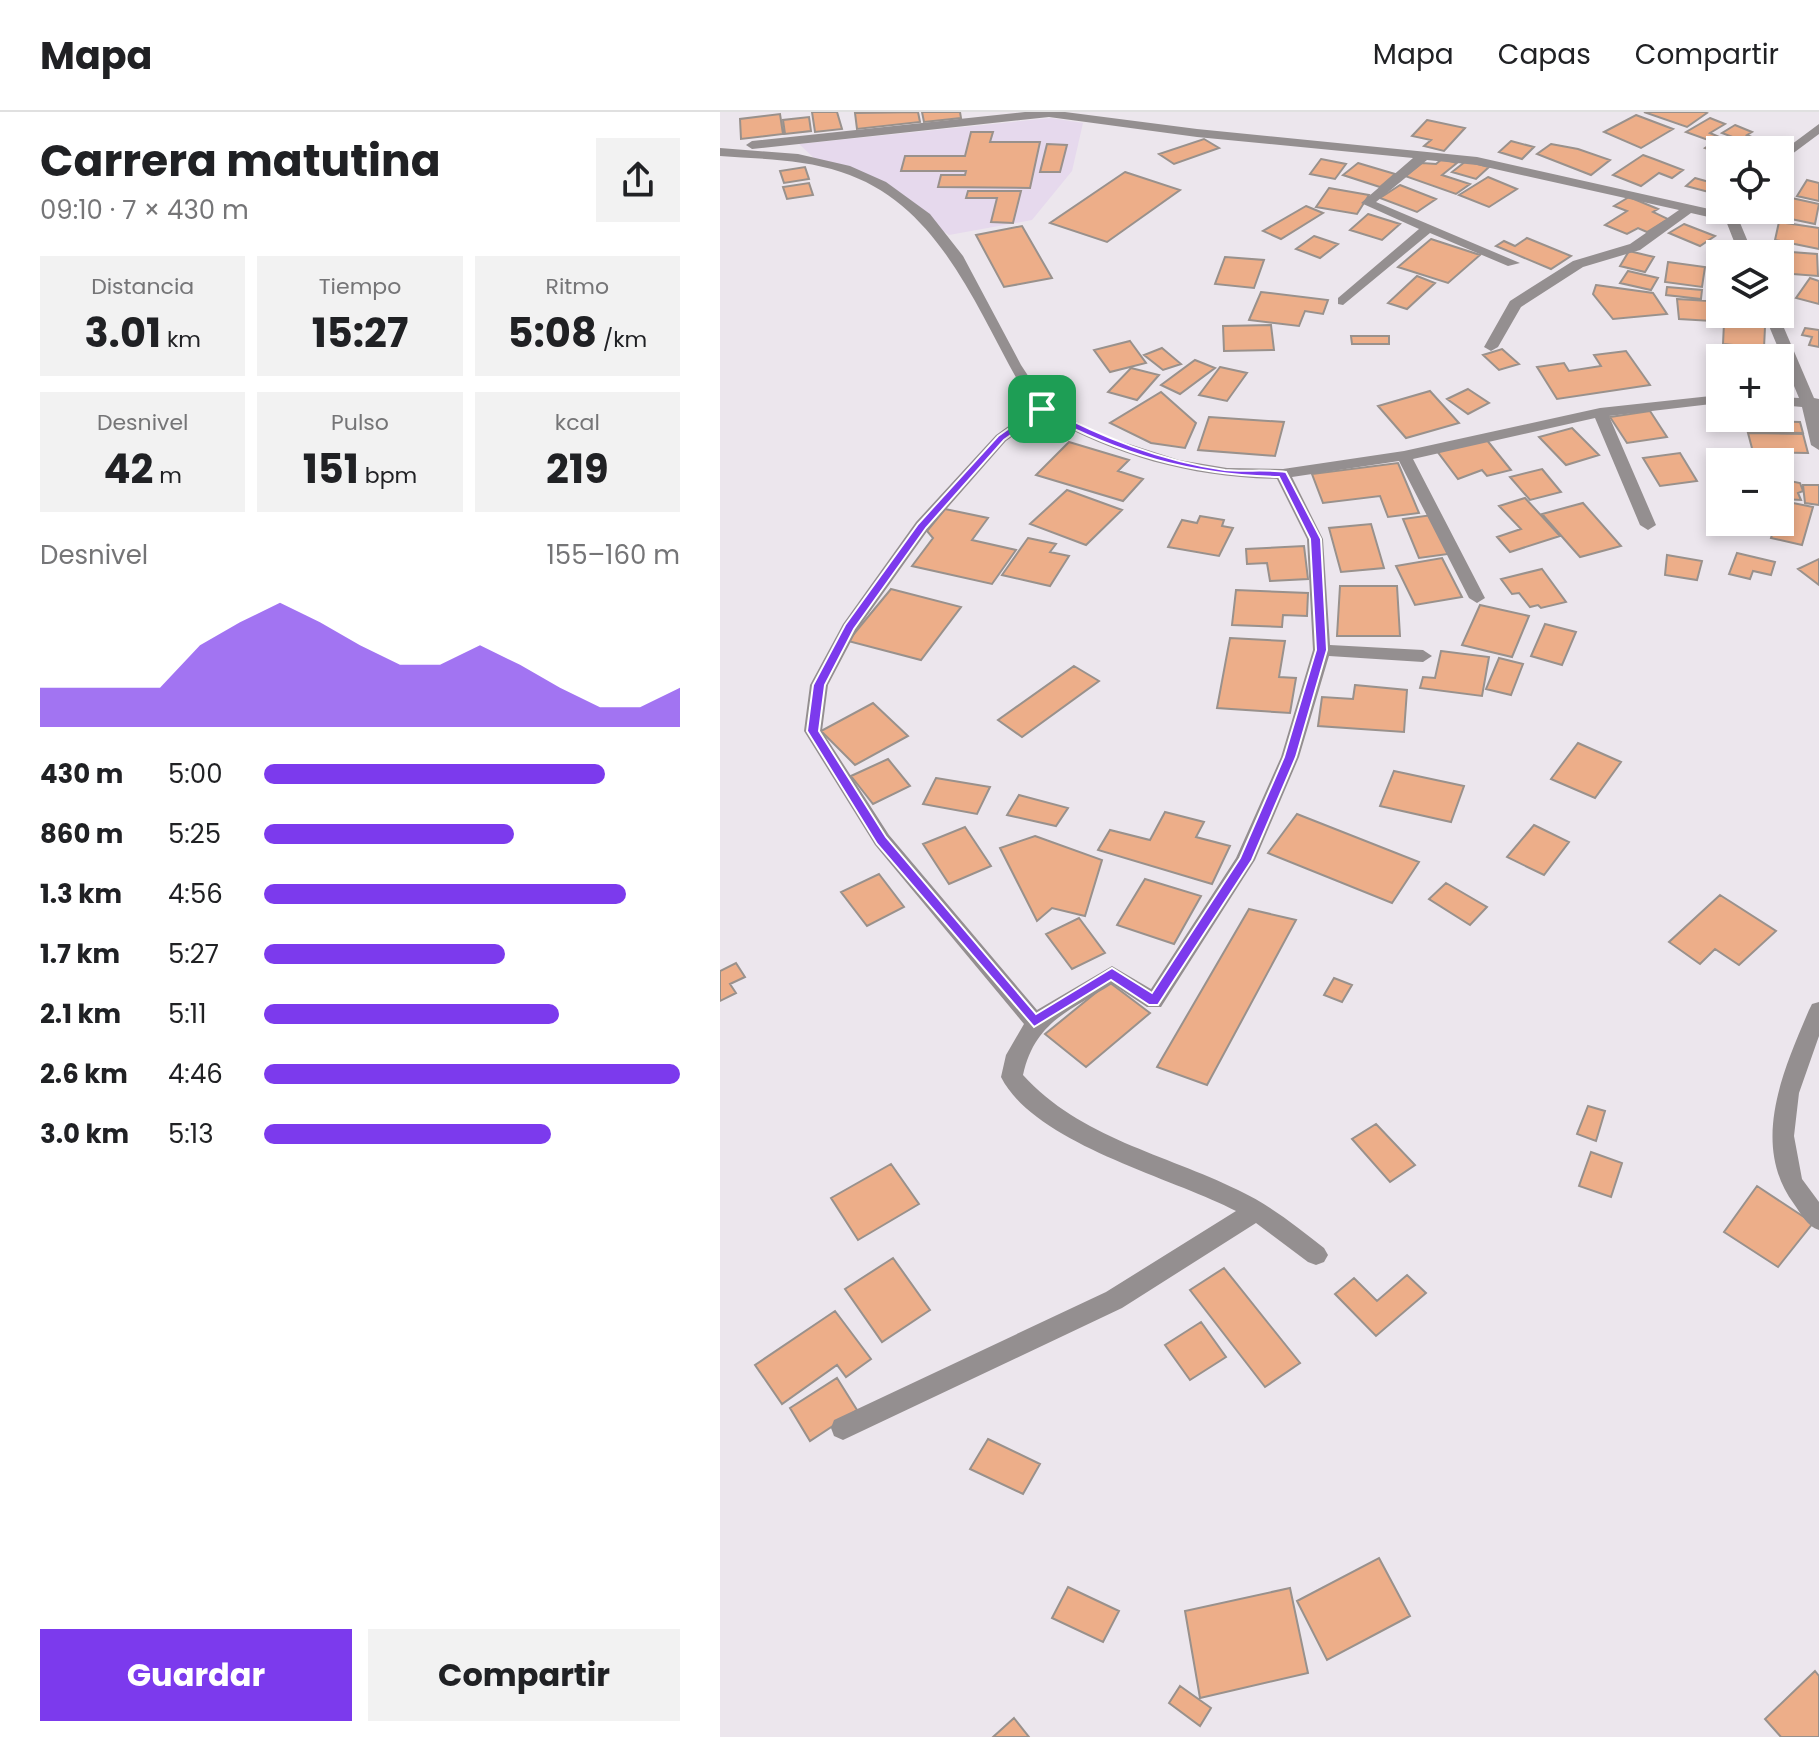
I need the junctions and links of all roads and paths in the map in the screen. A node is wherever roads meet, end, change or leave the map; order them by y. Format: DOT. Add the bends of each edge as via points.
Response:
graph roads {
  1 [pos="1056,113"];
  2 [pos="1819,128"];
  3 [pos="1794,148"];
  4 [pos="720,150"];
  5 [pos="1424,156"];
  6 [pos="1690,208"];
  7 [pos="1706,210"];
  8 [pos="1427,229"];
  9 [pos="1513,263"];
  10 [pos="1343,301"];
  11 [pos="1778,328"];
  12 [pos="1491,347"];
  13 [pos="1706,401"];
  14 [pos="1813,402"];
  15 [pos="1042,409"];
  16 [pos="1600,412"];
  17 [pos="1819,445"];
  18 [pos="1404,456"];
  19 [pos="1283,474"];
  20 [pos="1648,525"];
  21 [pos="1477,598"];
  22 [pos="1322,650"];
  23 [pos="1423,656"];
  24 [pos="1819,1010"];
  25 [pos="1034,1021"];
  26 [pos="1257,1210"];
  27 [pos="1819,1220"];
  28 [pos="1316,1255"];
  29 [pos="843,1428"];
  1 -- 4 [label="street"];
  1 -- 5 [label="street"];
  2 -- 3 [label="street"];
  4 -- 15 [label="street" via="846,169 882,185 925,217 958,259"];
  5 -- 6 [label="street" via="1511,167"];
  5 -- 8 [label="street" via="1367,203"];
  6 -- 7 [label="street"];
  6 -- 12 [label="street" via="1635,247 1578,264 1515,304"];
  8 -- 9 [label="street"];
  8 -- 10 [label="street"];
  11 -- 14 [label="street"];
  13 -- 16 [label="street"];
  14 -- 17 [label="street"];
  15 -- 19 [label="street" via="1096,438 1176,464 1227,473"];
  15 -- 25 [label="street" via="1001,438 922,526 849,628 819,685 813,731 882,840"];
  16 -- 18 [label="street"];
  16 -- 20 [label="street"];
  18 -- 19 [label="street"];
  18 -- 21 [label="street"];
  19 -- 22 [label="street" via="1315,539"];
  22 -- 23 [label="street"];
  22 -- 25 [label="street" via="1290,757 1245,860 1154,1001 1112,974"];
  24 -- 27 [label="street" via="1789,1087 1782,1135 1791,1179"];
  25 -- 26 [label="street" via="1016,1049 1012,1077 1027,1100 1081,1131"];
  26 -- 28 [label="street"];
  26 -- 29 [label="street" via="1114,1300"];
}
